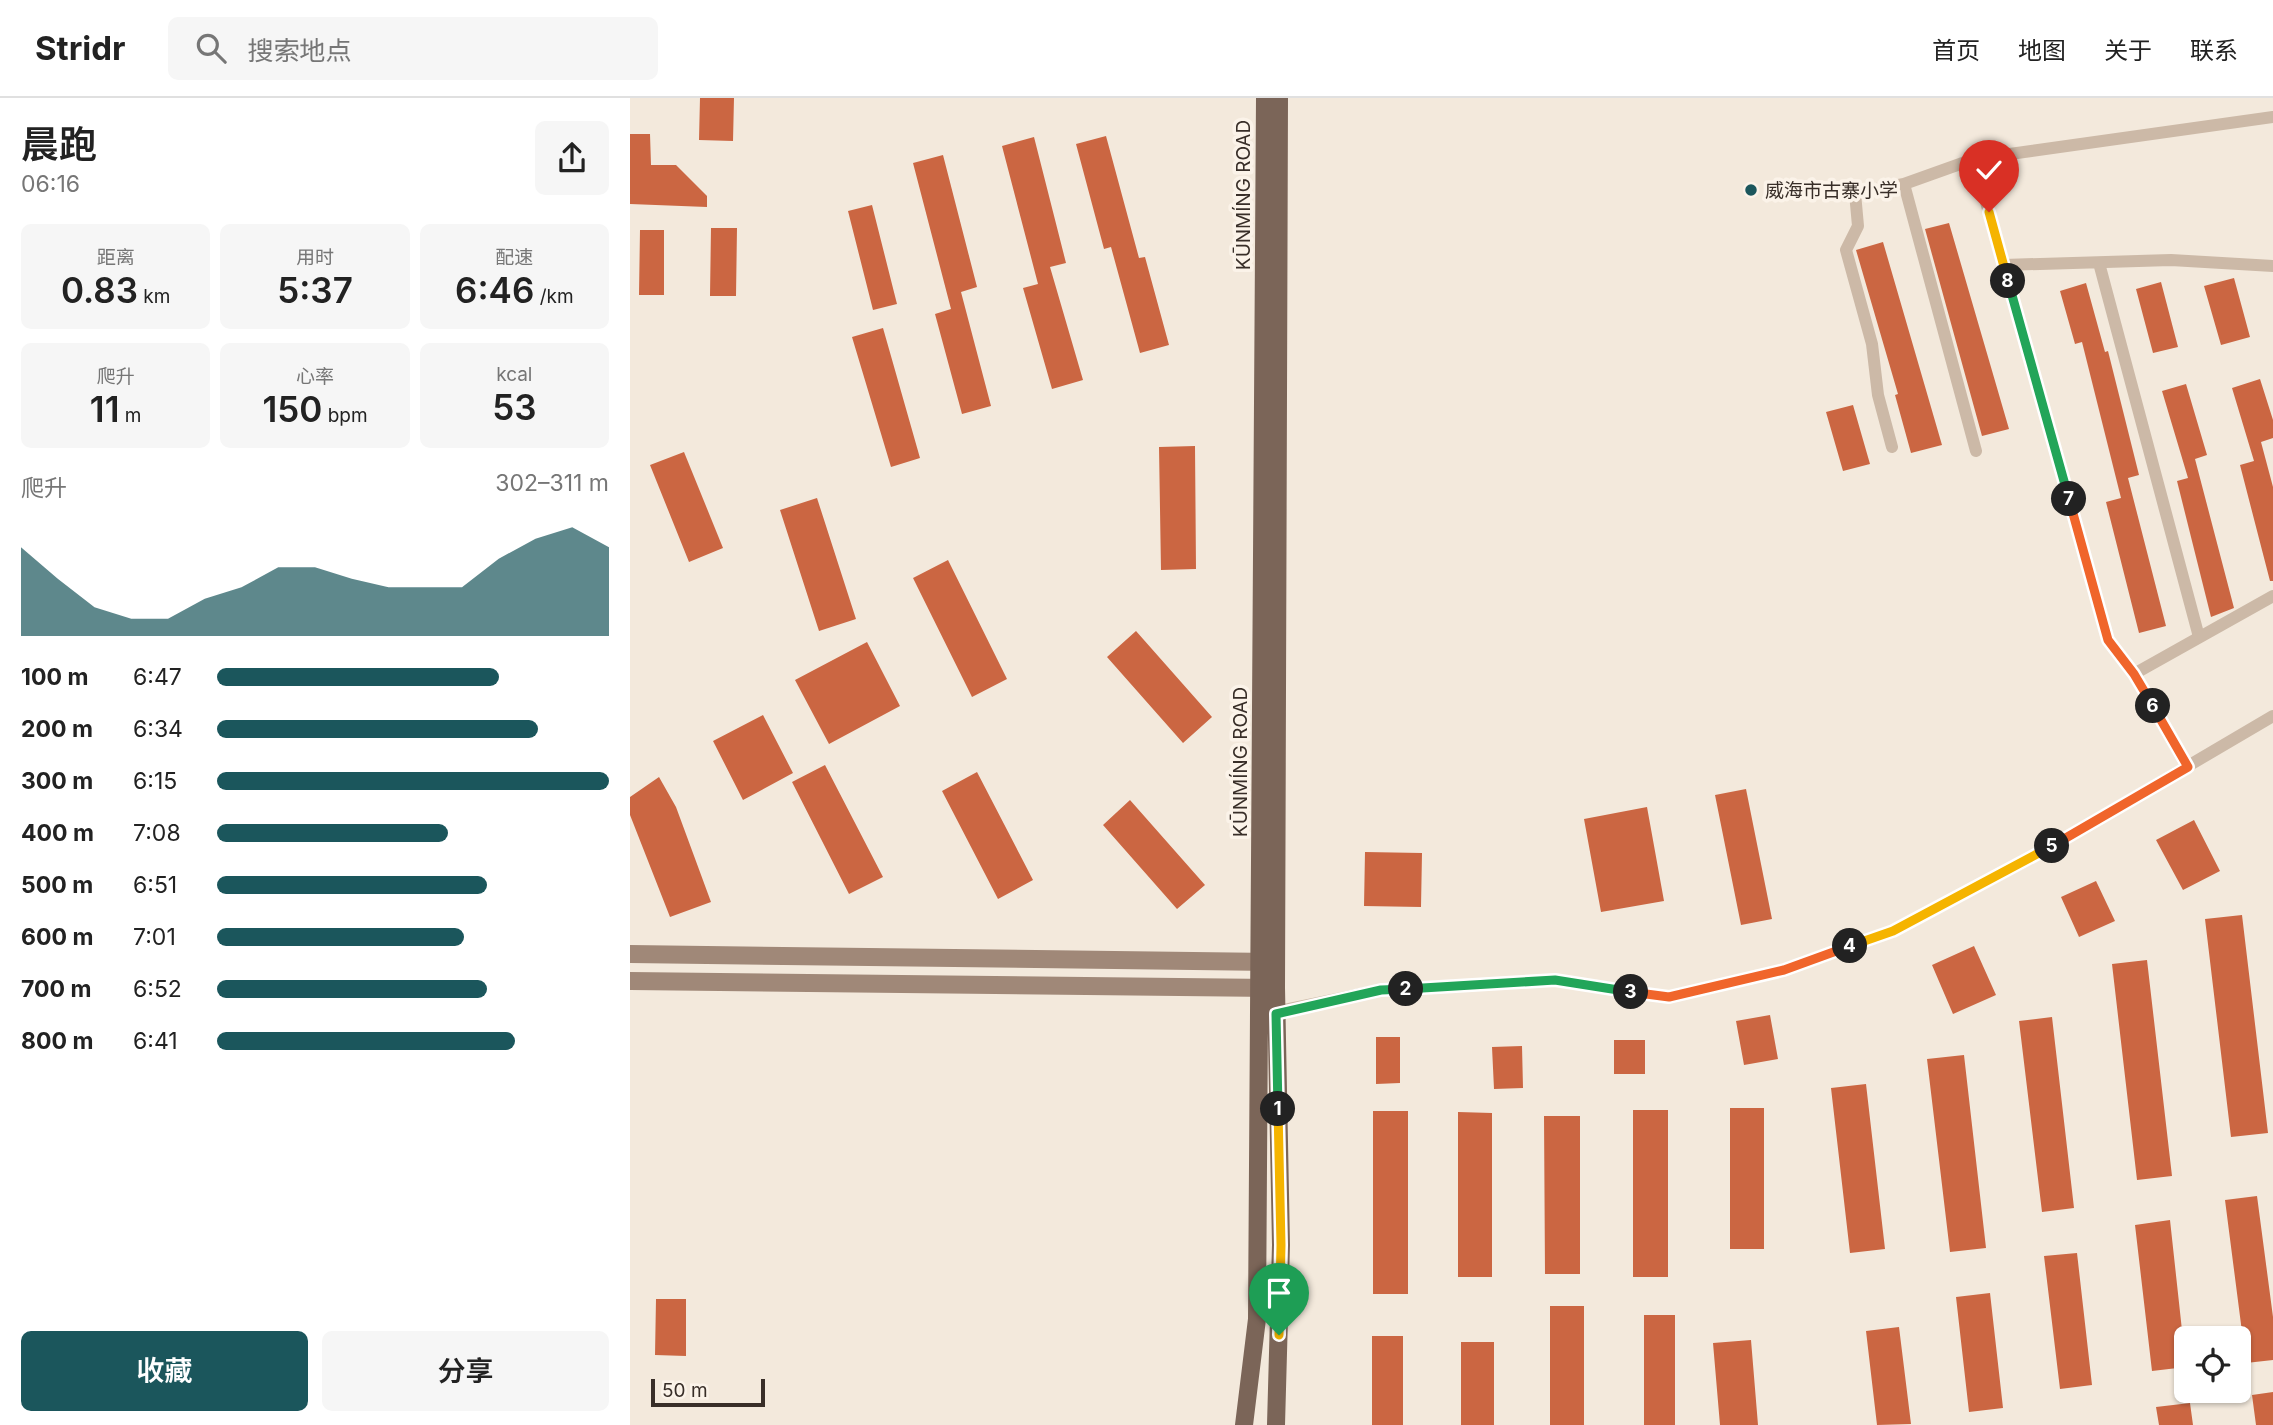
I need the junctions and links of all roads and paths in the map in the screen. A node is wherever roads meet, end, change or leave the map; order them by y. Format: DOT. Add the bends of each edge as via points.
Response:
graph roads {
  1 [pos="1265,98"];
  2 [pos="1279,98"];
  3 [pos="2273,117"];
  4 [pos="1974,159"];
  5 [pos="1904,184"];
  6 [pos="2099,262"];
  7 [pos="2004,265"];
  8 [pos="2273,265"];
  9 [pos="1892,447"];
  10 [pos="1976,451"];
  11 [pos="2273,596"];
  12 [pos="2199,637"];
  13 [pos="2134,674"];
  14 [pos="2273,716"];
  15 [pos="2188,767"];
  16 [pos="630,954"];
  17 [pos="1268,962"];
  18 [pos="630,981"];
  19 [pos="1268,988"];
  20 [pos="1268,1013"];
  21 [pos="1244,1425"];
  22 [pos="1276,1425"];
  1 -- 17 [label="main road, KŪNMÍNG ROAD"];
  2 -- 17 [label="main road, KŪNMÍNG ROAD"];
  3 -- 4 [label="street"];
  4 -- 5 [label="street"];
  4 -- 7 [label="street"];
  5 -- 9 [label="street" via="1856,194 1858,226 1846,250 1872,344 1878,395"];
  5 -- 10 [label="street"];
  6 -- 7 [label="street"];
  6 -- 8 [label="street"];
  6 -- 12 [label="street"];
  7 -- 13 [label="street" via="2108,640"];
  11 -- 12 [label="street"];
  12 -- 13 [label="street"];
  13 -- 15 [label="street"];
  14 -- 15 [label="street"];
  15 -- 20 [label="street" via="1893,931 1784,970 1669,997 1555,980 1381,990"];
  16 -- 17 [label="main road"];
  17 -- 19 [label="main road, KŪNMÍNG ROAD"];
  18 -- 19 [label="main road"];
  19 -- 20 [label="main road, KŪNMÍNG ROAD"];
  20 -- 21 [label="main road, KŪNMÍNG ROAD" via="1257,1319"];
  20 -- 22 [label="main road, KŪNMÍNG ROAD" via="1281,1245"];
}
